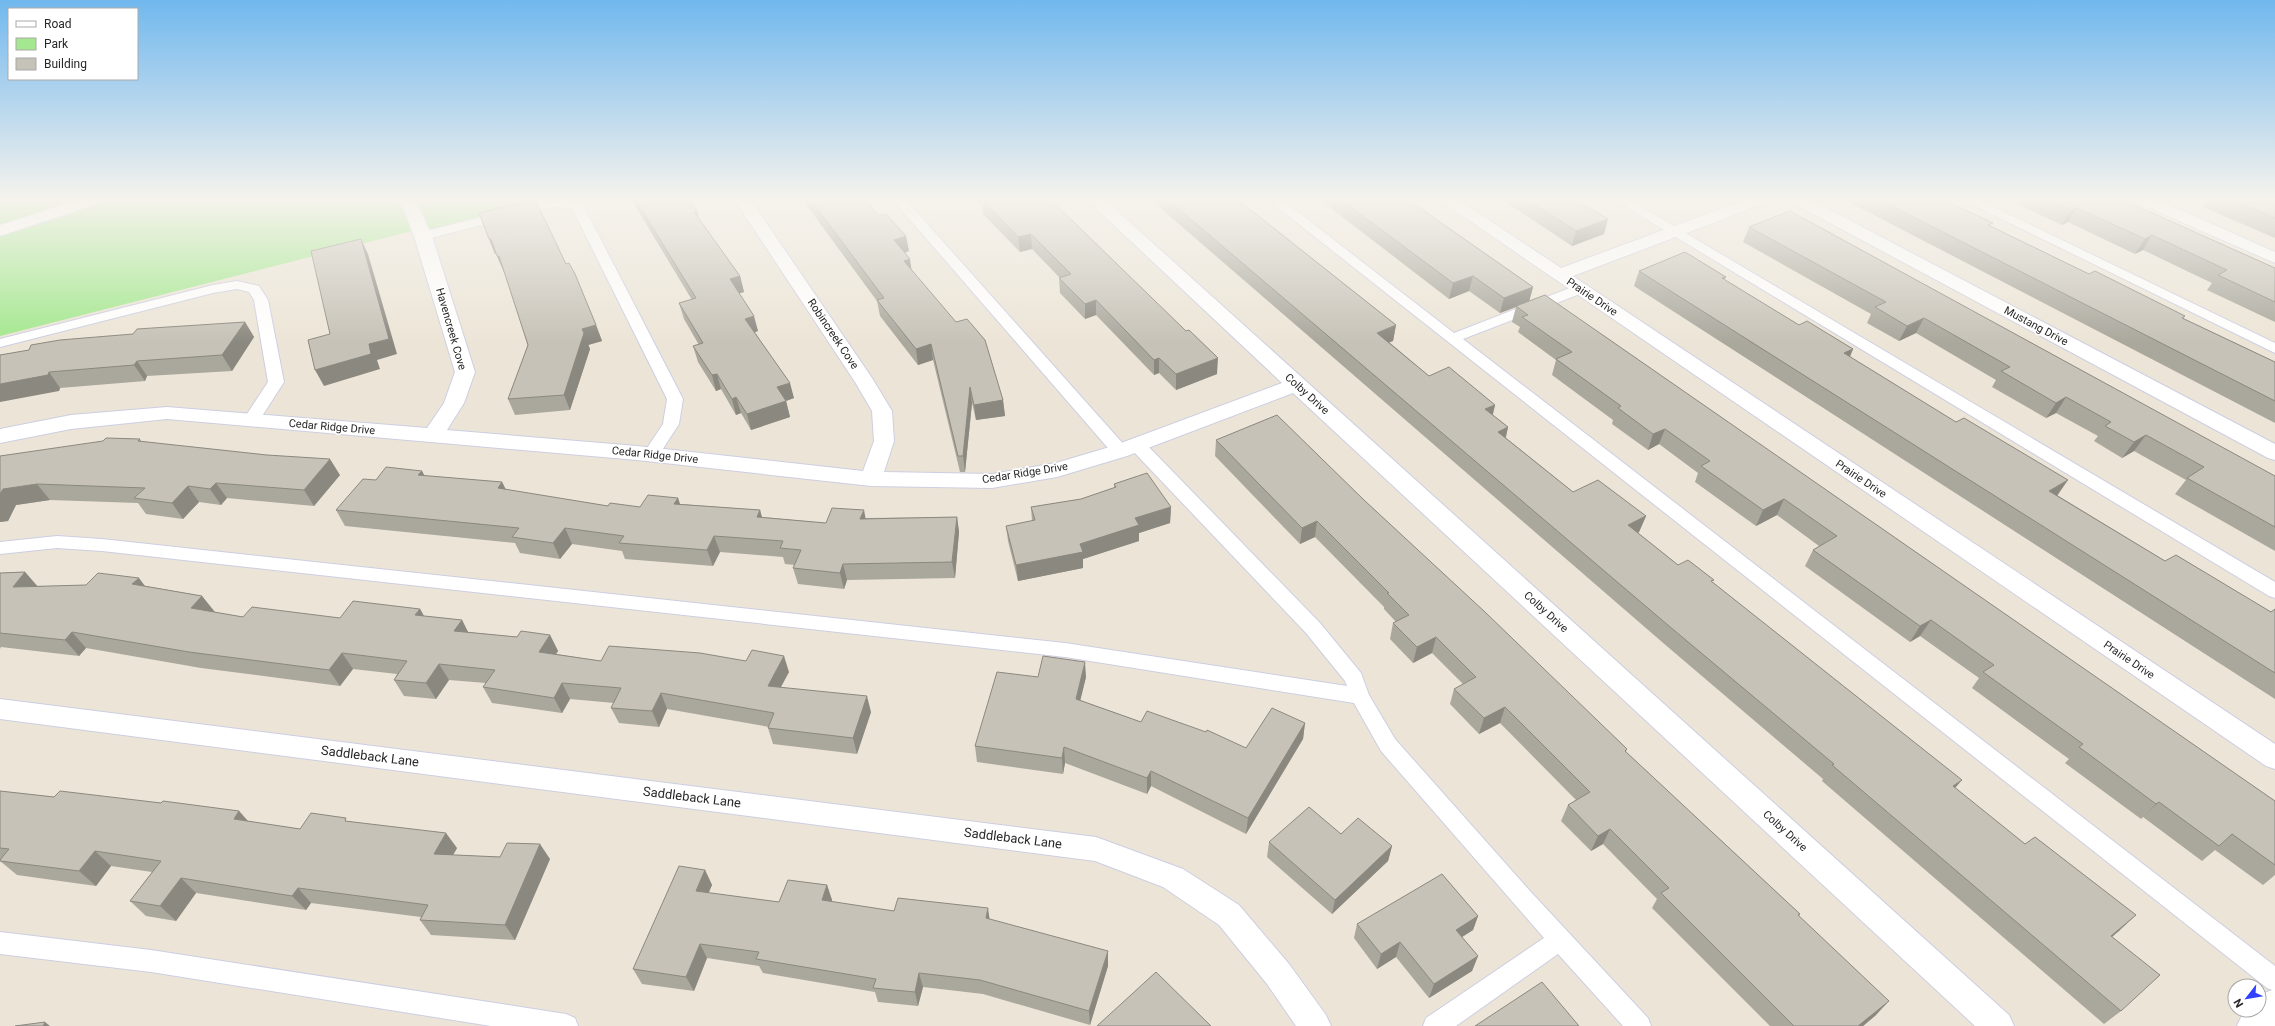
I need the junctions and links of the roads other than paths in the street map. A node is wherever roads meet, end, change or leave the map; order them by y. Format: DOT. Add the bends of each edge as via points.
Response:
graph roads {
  1 [pos="426,247"];
  2 [pos="598,247"];
  3 [pos="774,247"];
  4 [pos="942,247"];
  5 [pos="1147,247"];
  6 [pos="1334,247"];
  7 [pos="1517,247"];
  8 [pos="1634,247"];
  9 [pos="1699,247"];
  10 [pos="1887,247"];
  11 [pos="2065,247"];
  12 [pos="2250,247"];
  13 [pos="2275,258"];
  14 [pos="1559,275"];
  15 [pos="1580,289"];
  16 [pos="1452,339"];
  17 [pos="0,343"];
  18 [pos="2275,349"];
  19 [pos="1297,384"];
  20 [pos="251,420"];
  21 [pos="433,435"];
  22 [pos="0,436"];
  23 [pos="1129,448"];
  24 [pos="2275,453"];
  25 [pos="651,454"];
  26 [pos="871,480"];
  27 [pos="0,548"];
  28 [pos="2275,591"];
  29 [pos="1360,696"];
  30 [pos="0,709"];
  31 [pos="2275,758"];
  32 [pos="1560,940"];
  33 [pos="0,943"];
  34 [pos="2275,980"];
  35 [pos="2275,1004"];
  36 [pos="566,1026"];
  37 [pos="1315,1026"];
  38 [pos="1435,1026"];
  39 [pos="1639,1026"];
  40 [pos="1998,1026"];
  41 [pos="2253,1026"];
  1 -- 21 [label="street, Havencreek Cove" via="466,372 454,403"];
  2 -- 25 [label="lane" via="675,399 671,424"];
  3 -- 26 [label="street, Robincreek Cove" via="882,411 884,441"];
  4 -- 23 [label="lane"];
  5 -- 19 [label="street, Colby Drive"];
  6 -- 16 [label="lane"];
  7 -- 14 [label="street, Prairie Drive"];
  8 -- 14 [label="street"];
  9 -- 28 [label="lane"];
  10 -- 24 [label="street, Mustang Drive"];
  11 -- 18 [label="lane"];
  12 -- 13 [label="street"];
  14 -- 15 [label="street, Prairie Drive"];
  15 -- 16 [label="lane"];
  15 -- 31 [label="street, Prairie Drive"];
  16 -- 34 [label="lane"];
  17 -- 20 [label="lane" via="213,289 237,285 254,289 261,300 270,361 276,382"];
  19 -- 23 [label="street, Cedar Ridge Drive"];
  19 -- 40 [label="street, Colby Drive"];
  20 -- 21 [label="street, Cedar Ridge Drive"];
  20 -- 22 [label="street, Cedar Ridge Drive" via="166,413 71,422"];
  21 -- 25 [label="street, Cedar Ridge Drive"];
  23 -- 26 [label="street, Cedar Ridge Drive" via="1057,470 992,481"];
  23 -- 29 [label="lane" via="1313,628 1354,678"];
  25 -- 26 [label="street, Cedar Ridge Drive"];
  27 -- 29 [label="lane" via="57,542 126,548 1065,650"];
  29 -- 32 [label="lane" via="1388,745"];
  30 -- 37 [label="street, Saddleback Lane" via="1096,849 1173,878 1229,916 1278,974"];
  32 -- 38 [label="lane"];
  32 -- 39 [label="lane"];
  33 -- 36 [label="lane" via="151,961"];
  35 -- 41 [label="street"];
}
